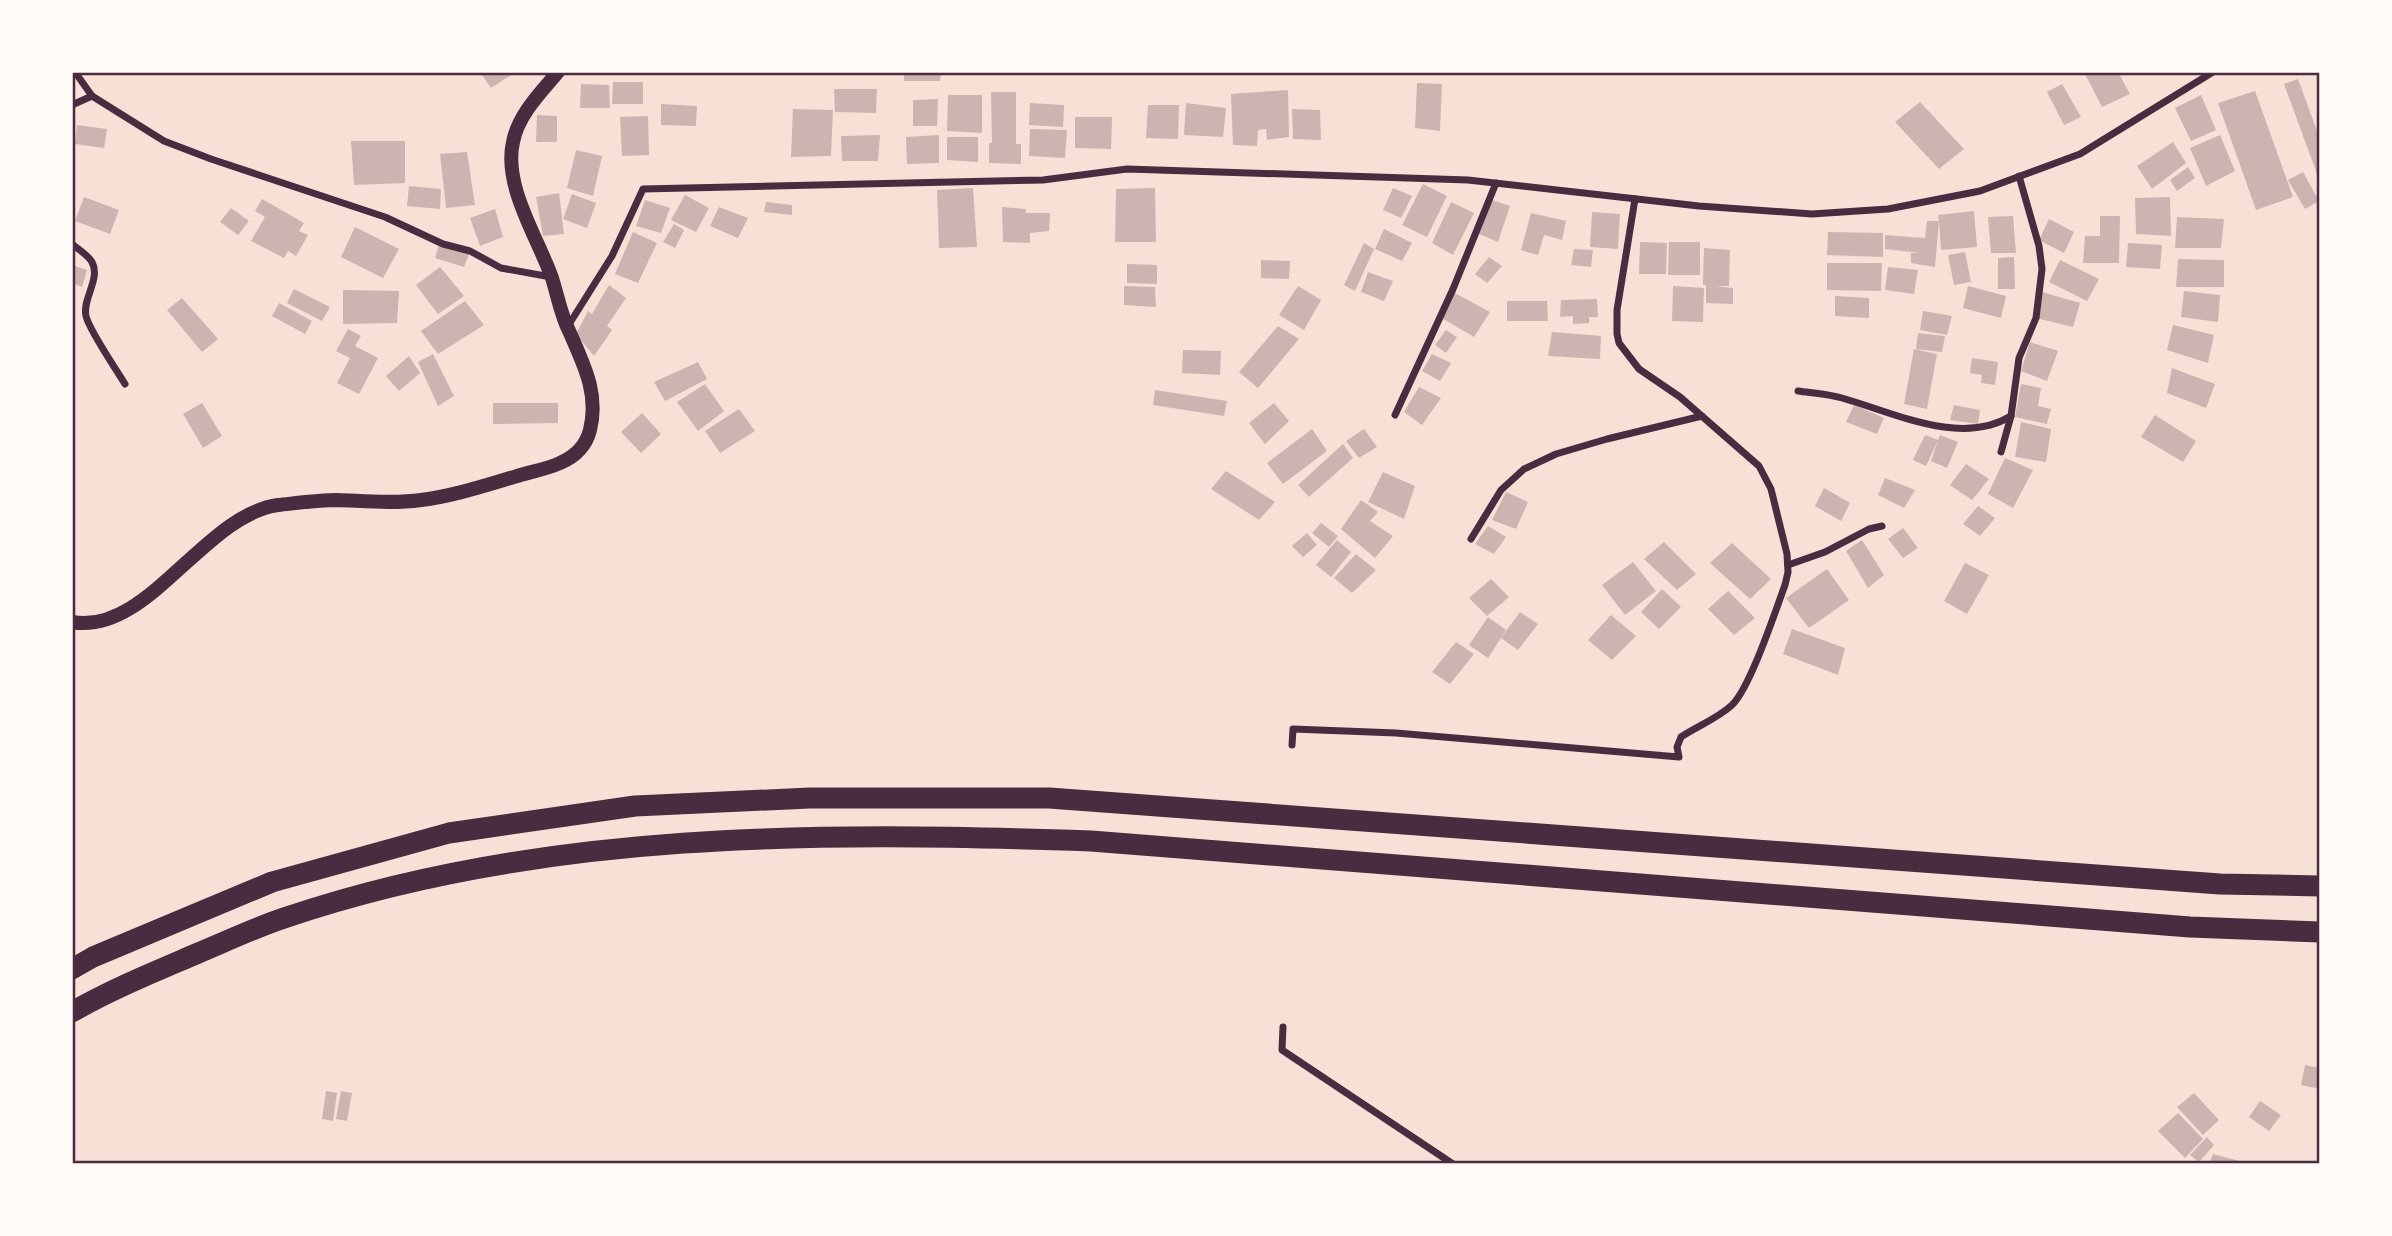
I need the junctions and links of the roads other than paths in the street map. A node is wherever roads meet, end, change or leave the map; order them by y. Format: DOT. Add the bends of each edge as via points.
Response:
graph roads {
  1 [pos="75,72"];
  2 [pos="558,72"];
  3 [pos="2213,72"];
  4 [pos="92,96"];
  5 [pos="72,105"];
  6 [pos="2019,176"];
  7 [pos="1496,183"];
  8 [pos="1635,199"];
  9 [pos="72,244"];
  10 [pos="551,277"];
  11 [pos="567,328"];
  12 [pos="125,383"];
  13 [pos="1798,391"];
  14 [pos="1395,415"];
  15 [pos="1702,416"];
  16 [pos="2011,416"];
  17 [pos="2001,452"];
  18 [pos="1882,526"];
  19 [pos="1471,539"];
  20 [pos="1788,565"];
  21 [pos="72,622"];
  22 [pos="1292,745"];
  23 [pos="2320,886"];
  24 [pos="2320,932"];
  25 [pos="72,969"];
  26 [pos="72,1012"];
  27 [pos="1283,1027"];
  28 [pos="1453,1164"];
  1 -- 4 [label="street"];
  2 -- 10 [label="main road" via="523,118 511,157 517,196"];
  3 -- 6 [label="street" via="2080,154"];
  4 -- 5 [label="street"];
  4 -- 10 [label="street" via="164,141 385,218 501,268"];
  6 -- 8 [label="street" via="1980,191 1888,209 1812,214"];
  6 -- 16 [label="street" via="2042,269 2036,318 2019,358"];
  7 -- 8 [label="street"];
  7 -- 11 [label="street" via="1127,169 1043,180 643,189 612,256"];
  7 -- 14 [label="street"];
  8 -- 15 [label="street" via="1616,310 1619,343 1639,369"];
  9 -- 12 [label="street" via="94,267 86,318"];
  10 -- 11 [label="main road"];
  11 -- 21 [label="main road" via="587,373 593,411 583,447 560,463 422,500 333,500 274,506 229,527 164,585 117,615 97,622"];
  13 -- 16 [label="street" via="1839,397 1925,424 1978,428"];
  15 -- 19 [label="street" via="1556,454 1524,469 1501,490"];
  15 -- 20 [label="street" via="1759,466 1779,517"];
  16 -- 17 [label="street"];
  18 -- 20 [label="street"];
  20 -- 22 [label="street" via="1785,585 1742,693 1725,711 1681,737 1679,757 1293,729"];
  23 -- 25 [label="highway" via="2193,882 1049,798 810,798 635,806 449,833 272,882"];
  24 -- 26 [label="highway" via="2190,927 1091,841 962,836 807,838 561,855 403,884 284,918 110,990"];
  27 -- 28 [label="street" via="1282,1050"];
}
